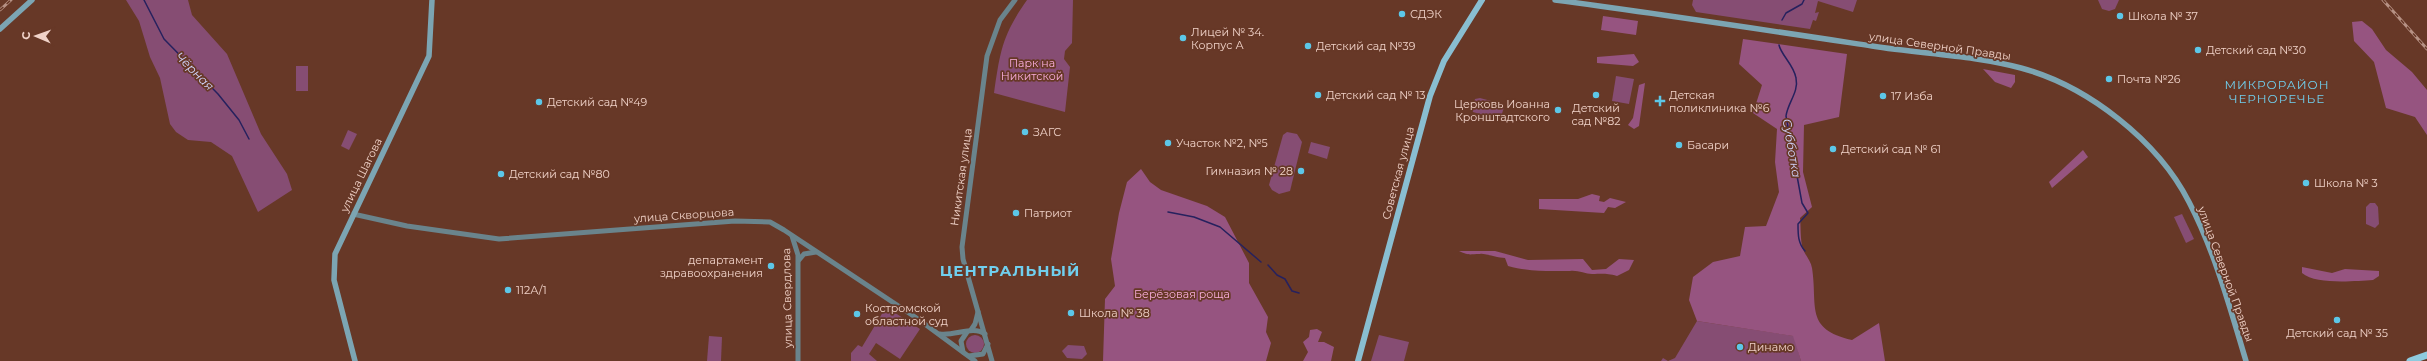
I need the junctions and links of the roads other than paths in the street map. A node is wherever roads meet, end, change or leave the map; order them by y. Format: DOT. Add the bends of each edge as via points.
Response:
graph roads {
  1 [pos="32,0"];
  2 [pos="432,0"];
  3 [pos="1015,0"];
  4 [pos="1555,0"];
  5 [pos="1481,1"];
  6 [pos="0,29"];
  7 [pos="353,214"];
  8 [pos="792,235"];
  9 [pos="806,244"];
  10 [pos="797,249"];
  11 [pos="816,252"];
  12 [pos="805,254"];
  13 [pos="798,263"];
  14 [pos="978,312"];
  15 [pos="969,331"];
  16 [pos="939,334"];
  17 [pos="985,334"];
  18 [pos="988,343"];
  19 [pos="962,352"];
  20 [pos="2427,355"];
  21 [pos="968,356"];
  22 [pos="355,361"];
  23 [pos="798,361"];
  24 [pos="975,361"];
  25 [pos="992,361"];
  26 [pos="1358,361"];
  27 [pos="2246,361"];
  28 [pos="2410,361"];
  1 -- 6 [label="main road"];
  2 -- 7 [label="main road, улица Шагова" via="429,56"];
  3 -- 14 [label="street, Никитская улица" via="1000,20 987,56 964,235 963,259"];
  4 -- 27 [label="main road, улица Северной Правды" via="1981,59 2028,70 2086,96 2130,128 2168,170 2189,201 2209,250"];
  5 -- 26 [label="main road, Советская улица" via="1444,61 1430,96"];
  7 -- 8 [label="street, улица Скворцова" via="407,226 500,239 735,221 770,222"];
  7 -- 22 [label="main road, улица Шагова" via="335,254 334,265 336,289"];
  8 -- 9 [label="street, улица Скворцова"];
  8 -- 10 [label="street, улица Свердлова"];
  9 -- 10 [label="street" via="800,244"];
  9 -- 11 [label="street, улица Скворцова"];
  9 -- 12 [label="street" via="808,248"];
  10 -- 12 [label="street"];
  10 -- 13 [label="street, улица Свердлова"];
  11 -- 12 [label="street"];
  11 -- 16 [label="street, улица Скворцова"];
  12 -- 13 [label="street"];
  13 -- 23 [label="street, улица Свердлова"];
  14 -- 15 [label="street" via="975,324"];
  14 -- 17 [label="street, Никитская улица"];
  15 -- 16 [label="street" via="952,336"];
  15 -- 17 [label="street" via="981,331"];
  15 -- 19 [label="street" via="961,341"];
  16 -- 19 [label="street, улица Скворцова"];
  17 -- 18 [label="street, Никитская улица"];
  18 -- 21 [label="street" via="983,354"];
  18 -- 25 [label="street, Никитская улица"];
  19 -- 21 [label="street, улица Скворцова"];
  20 -- 28 [label="highway"];
  21 -- 24 [label="street, улица Скворцова"];
}
